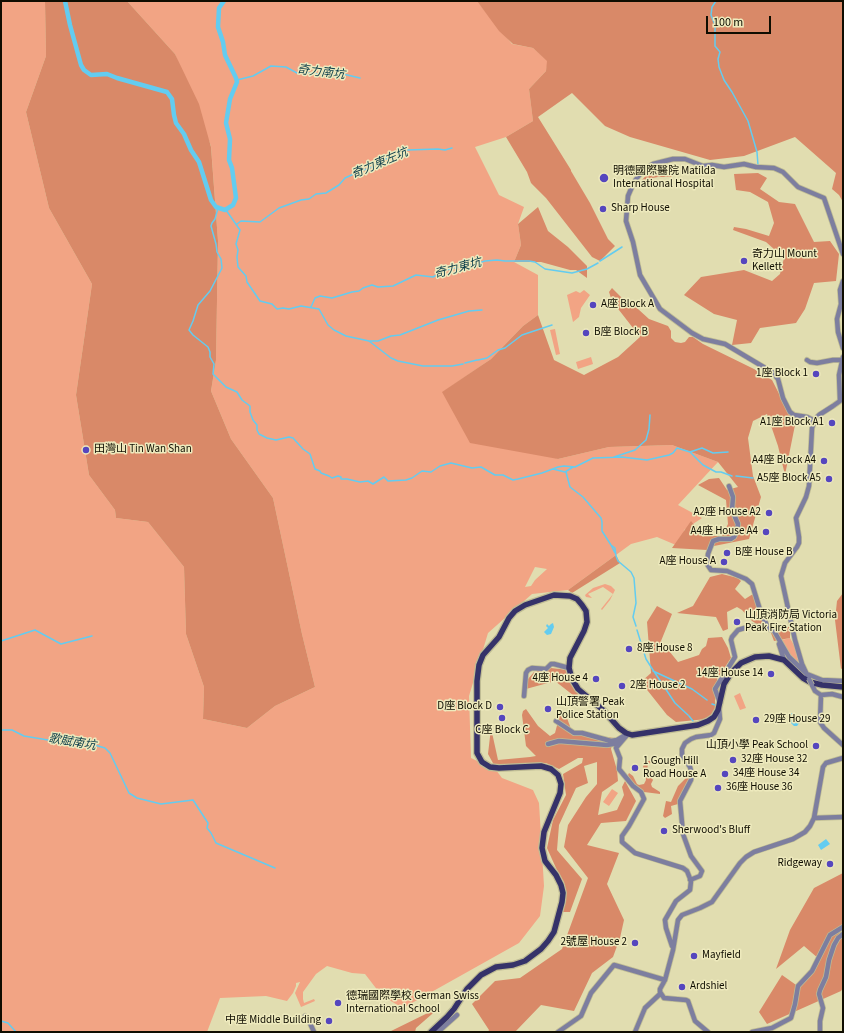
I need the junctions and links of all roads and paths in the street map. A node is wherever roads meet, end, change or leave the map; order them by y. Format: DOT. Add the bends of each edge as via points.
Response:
graph roads {
  1 [pos="843,254"];
  2 [pos="843,281"];
  3 [pos="843,348"];
  4 [pos="843,359"];
  5 [pos="807,360"];
  6 [pos="815,421"];
  7 [pos="729,486"];
  8 [pos="768,628"];
  9 [pos="776,635"];
  10 [pos="784,660"];
  11 [pos="569,668"];
  12 [pos="808,677"];
  13 [pos="843,681"];
  14 [pos="843,687"];
  15 [pos="821,695"];
  16 [pos="524,696"];
  17 [pos="843,697"];
  18 [pos="719,706"];
  19 [pos="556,722"];
  20 [pos="628,734"];
  21 [pos="621,743"];
  22 [pos="548,744"];
  23 [pos="843,745"];
  24 [pos="843,758"];
  25 [pos="843,817"];
  26 [pos="814,818"];
  27 [pos="690,880"];
  28 [pos="843,927"];
  29 [pos="843,934"];
  30 [pos="673,950"];
  31 [pos="666,980"];
  32 [pos="660,994"];
  33 [pos="457,1015"];
  34 [pos="305,1016"];
  35 [pos="760,1031"];
  36 [pos="314,1032"];
  37 [pos="431,1032"];
  38 [pos="438,1032"];
  39 [pos="558,1032"];
  40 [pos="635,1032"];
  41 [pos="708,1032"];
  42 [pos="752,1032"];
  43 [pos="820,1032"];
  1 -- 6 [label="street" via="824,198 798,187 783,172 774,168 758,168 744,164 724,167 703,166 685,159 673,159 644,169 628,196 626,221 640,274 660,309 692,333 703,339 725,344 772,372 778,379 790,412"];
  2 -- 3 [label="street" via="840,290 841,304 836,319"];
  4 -- 5 [label="street" via="817,363"];
  4 -- 6 [label="street" via="839,375 839,402 821,413"];
  6 -- 12 [label="street" via="811,435 808,494 796,518 799,543 785,562 781,576 795,640"];
  7 -- 8 [label="street" via="733,497 732,510 738,524 737,531 732,538 719,538 713,541 707,564 710,570 727,571 752,584"];
  8 -- 9 [label="street"];
  8 -- 18 [label="street" via="751,626 738,630 732,637 735,657 715,689"];
  9 -- 10 [label="street"];
  9 -- 12 [label="street" via="789,657"];
  10 -- 14 [label="main road" via="810,682"];
  10 -- 18 [label="main road" via="762,655 738,665 726,681"];
  11 -- 16 [label="street" via="551,664 546,669 530,669 526,673"];
  11 -- 20 [label="main road" via="578,689"];
  11 -- 37 [label="main road" via="570,655 584,631 587,619 580,602 562,595 543,598 515,611 480,662 477,677 477,753 480,760 494,768 544,766 553,770 559,778 560,793 544,832 542,848 545,861 561,885 562,899 554,932 541,949 525,961 496,967 481,975 467,988 447,1017"];
  12 -- 13 [label="street"];
  12 -- 15 [label="street, bridge" via="815,691"];
  15 -- 17 [label="street"];
  15 -- 23 [label="street" via="820,722"];
  18 -- 20 [label="main road" via="712,719 701,724 643,734"];
  18 -- 27 [label="street" via="720,720 714,732 691,739 682,749 682,755 692,774 680,803 683,834 691,856 702,871 700,876"];
  19 -- 20 [label="street" via="574,733 611,741"];
  20 -- 21 [label="street"];
  21 -- 22 [label="street" via="609,745 559,741"];
  21 -- 27 [label="street" via="616,749 620,758 620,771 644,797 622,836 622,842 635,853 684,868"];
  24 -- 26 [label="street" via="831,760 823,767"];
  25 -- 26 [label="street"];
  26 -- 30 [label="street" via="805,832 793,839 746,857 712,902 680,916 676,925"];
  27 -- 30 [label="street" via="690,889 676,901 665,920"];
  28 -- 35 [label="street" via="830,935 812,971 798,986 790,1018 772,1028"];
  29 -- 43 [label="street" via="834,945 819,994 823,1008"];
  30 -- 31 [label="street"];
  31 -- 32 [label="street"];
  31 -- 39 [label="street" via="614,965 588,998 581,1016"];
  32 -- 40 [label="street" via="645,1008"];
  32 -- 41 [label="street" via="666,998 688,1001 695,1021"];
  33 -- 38 [label="street"];
  34 -- 36 [label="street"];
  35 -- 42 [label="street"];
}
